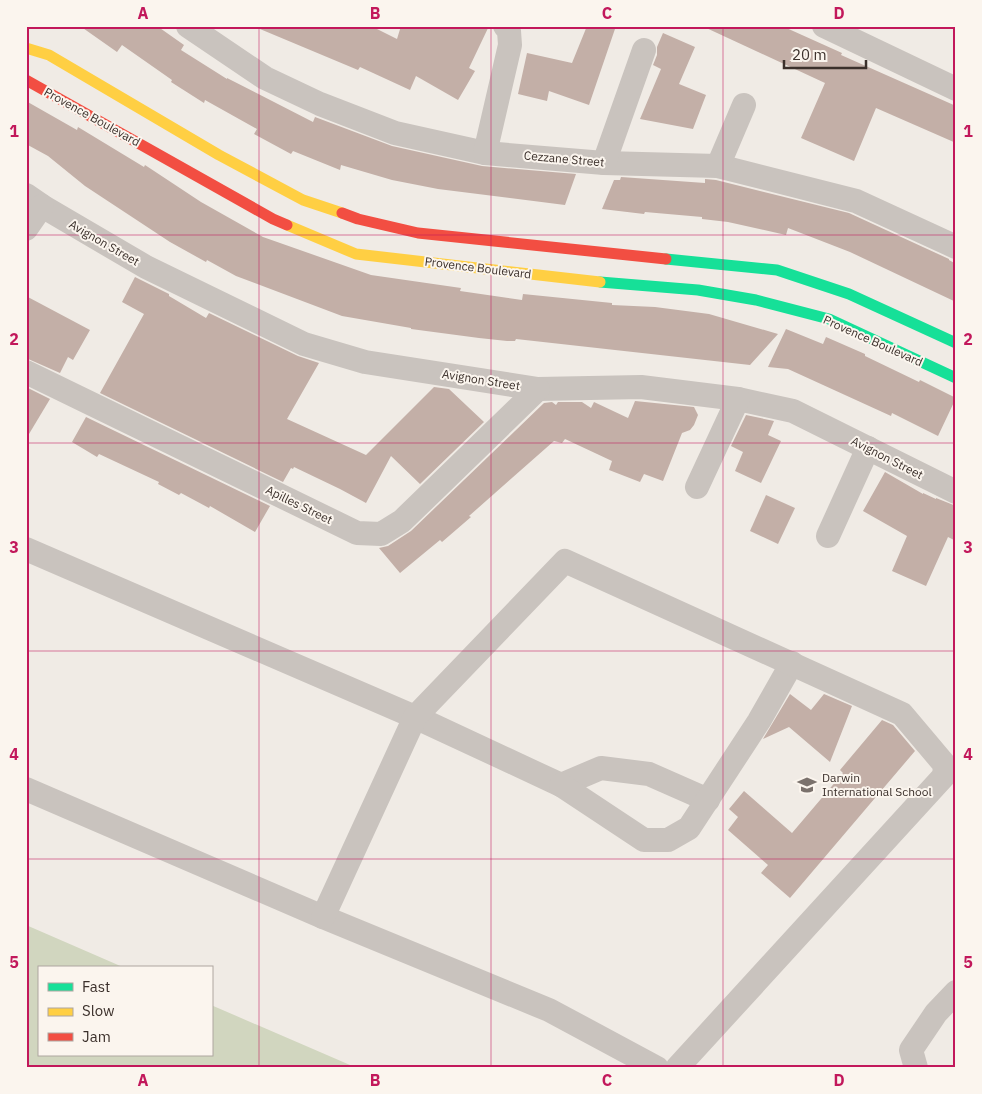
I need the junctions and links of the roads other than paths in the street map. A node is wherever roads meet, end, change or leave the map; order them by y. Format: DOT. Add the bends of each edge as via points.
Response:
graph roads {
  1 [pos="188,26"];
  2 [pos="505,26"];
  3 [pos="839,30"];
  4 [pos="26,48"];
  5 [pos="644,50"];
  6 [pos="26,80"];
  7 [pos="956,89"];
  8 [pos="744,106"];
  9 [pos="485,153"];
  10 [pos="604,163"];
  11 [pos="718,166"];
  12 [pos="34,200"];
  13 [pos="26,229"];
  14 [pos="956,247"];
  15 [pos="956,343"];
  16 [pos="26,372"];
  17 [pos="956,378"];
  18 [pos="538,389"];
  19 [pos="738,399"];
  20 [pos="868,448"];
  21 [pos="697,487"];
  22 [pos="956,492"];
  23 [pos="828,536"];
  24 [pos="26,550"];
  25 [pos="792,663"];
  26 [pos="415,717"];
  27 [pos="561,785"];
  28 [pos="26,790"];
  29 [pos="708,800"];
  30 [pos="324,917"];
  31 [pos="956,992"];
  32 [pos="657,1068"];
  33 [pos="677,1068"];
  34 [pos="916,1068"];
  1 -- 9 [label="street, Cezzane Street" via="265,78 320,104 395,134"];
  2 -- 9 [label="street" via="509,31 510,45"];
  3 -- 7 [label="street"];
  4 -- 15 [label="street" via="49,55 219,155 303,200 358,219 418,233 777,270 849,294"];
  5 -- 10 [label="street"];
  6 -- 17 [label="street, Provence Boulevard" via="273,219 356,254 698,290 756,300 829,320"];
  8 -- 11 [label="street"];
  9 -- 10 [label="street, Cezzane Street"];
  10 -- 11 [label="street, Cezzane Street"];
  11 -- 14 [label="street, Cezzane Street" via="856,201"];
  12 -- 13 [label="street"];
  12 -- 18 [label="street, Avignon Street" via="146,267 304,344 365,362"];
  16 -- 18 [label="street, Apilles Street" via="357,533 381,534 402,521"];
  18 -- 19 [label="street, Avignon Street" via="642,388"];
  19 -- 20 [label="street, Avignon Street" via="793,411"];
  19 -- 21 [label="street"];
  20 -- 22 [label="street, Avignon Street"];
  20 -- 23 [label="street"];
  24 -- 26 [label="street"];
  25 -- 26 [label="street" via="565,561"];
  25 -- 29 [label="street"];
  25 -- 33 [label="street" via="902,714 945,765 944,776"];
  26 -- 27 [label="street"];
  26 -- 30 [label="street"];
  27 -- 29 [label="street" via="601,768 648,774"];
  27 -- 29 [label="street" via="644,840 668,840 689,828"];
  28 -- 30 [label="street"];
  30 -- 32 [label="street" via="549,1010"];
  31 -- 34 [label="street" via="936,1013 911,1050"];
}
